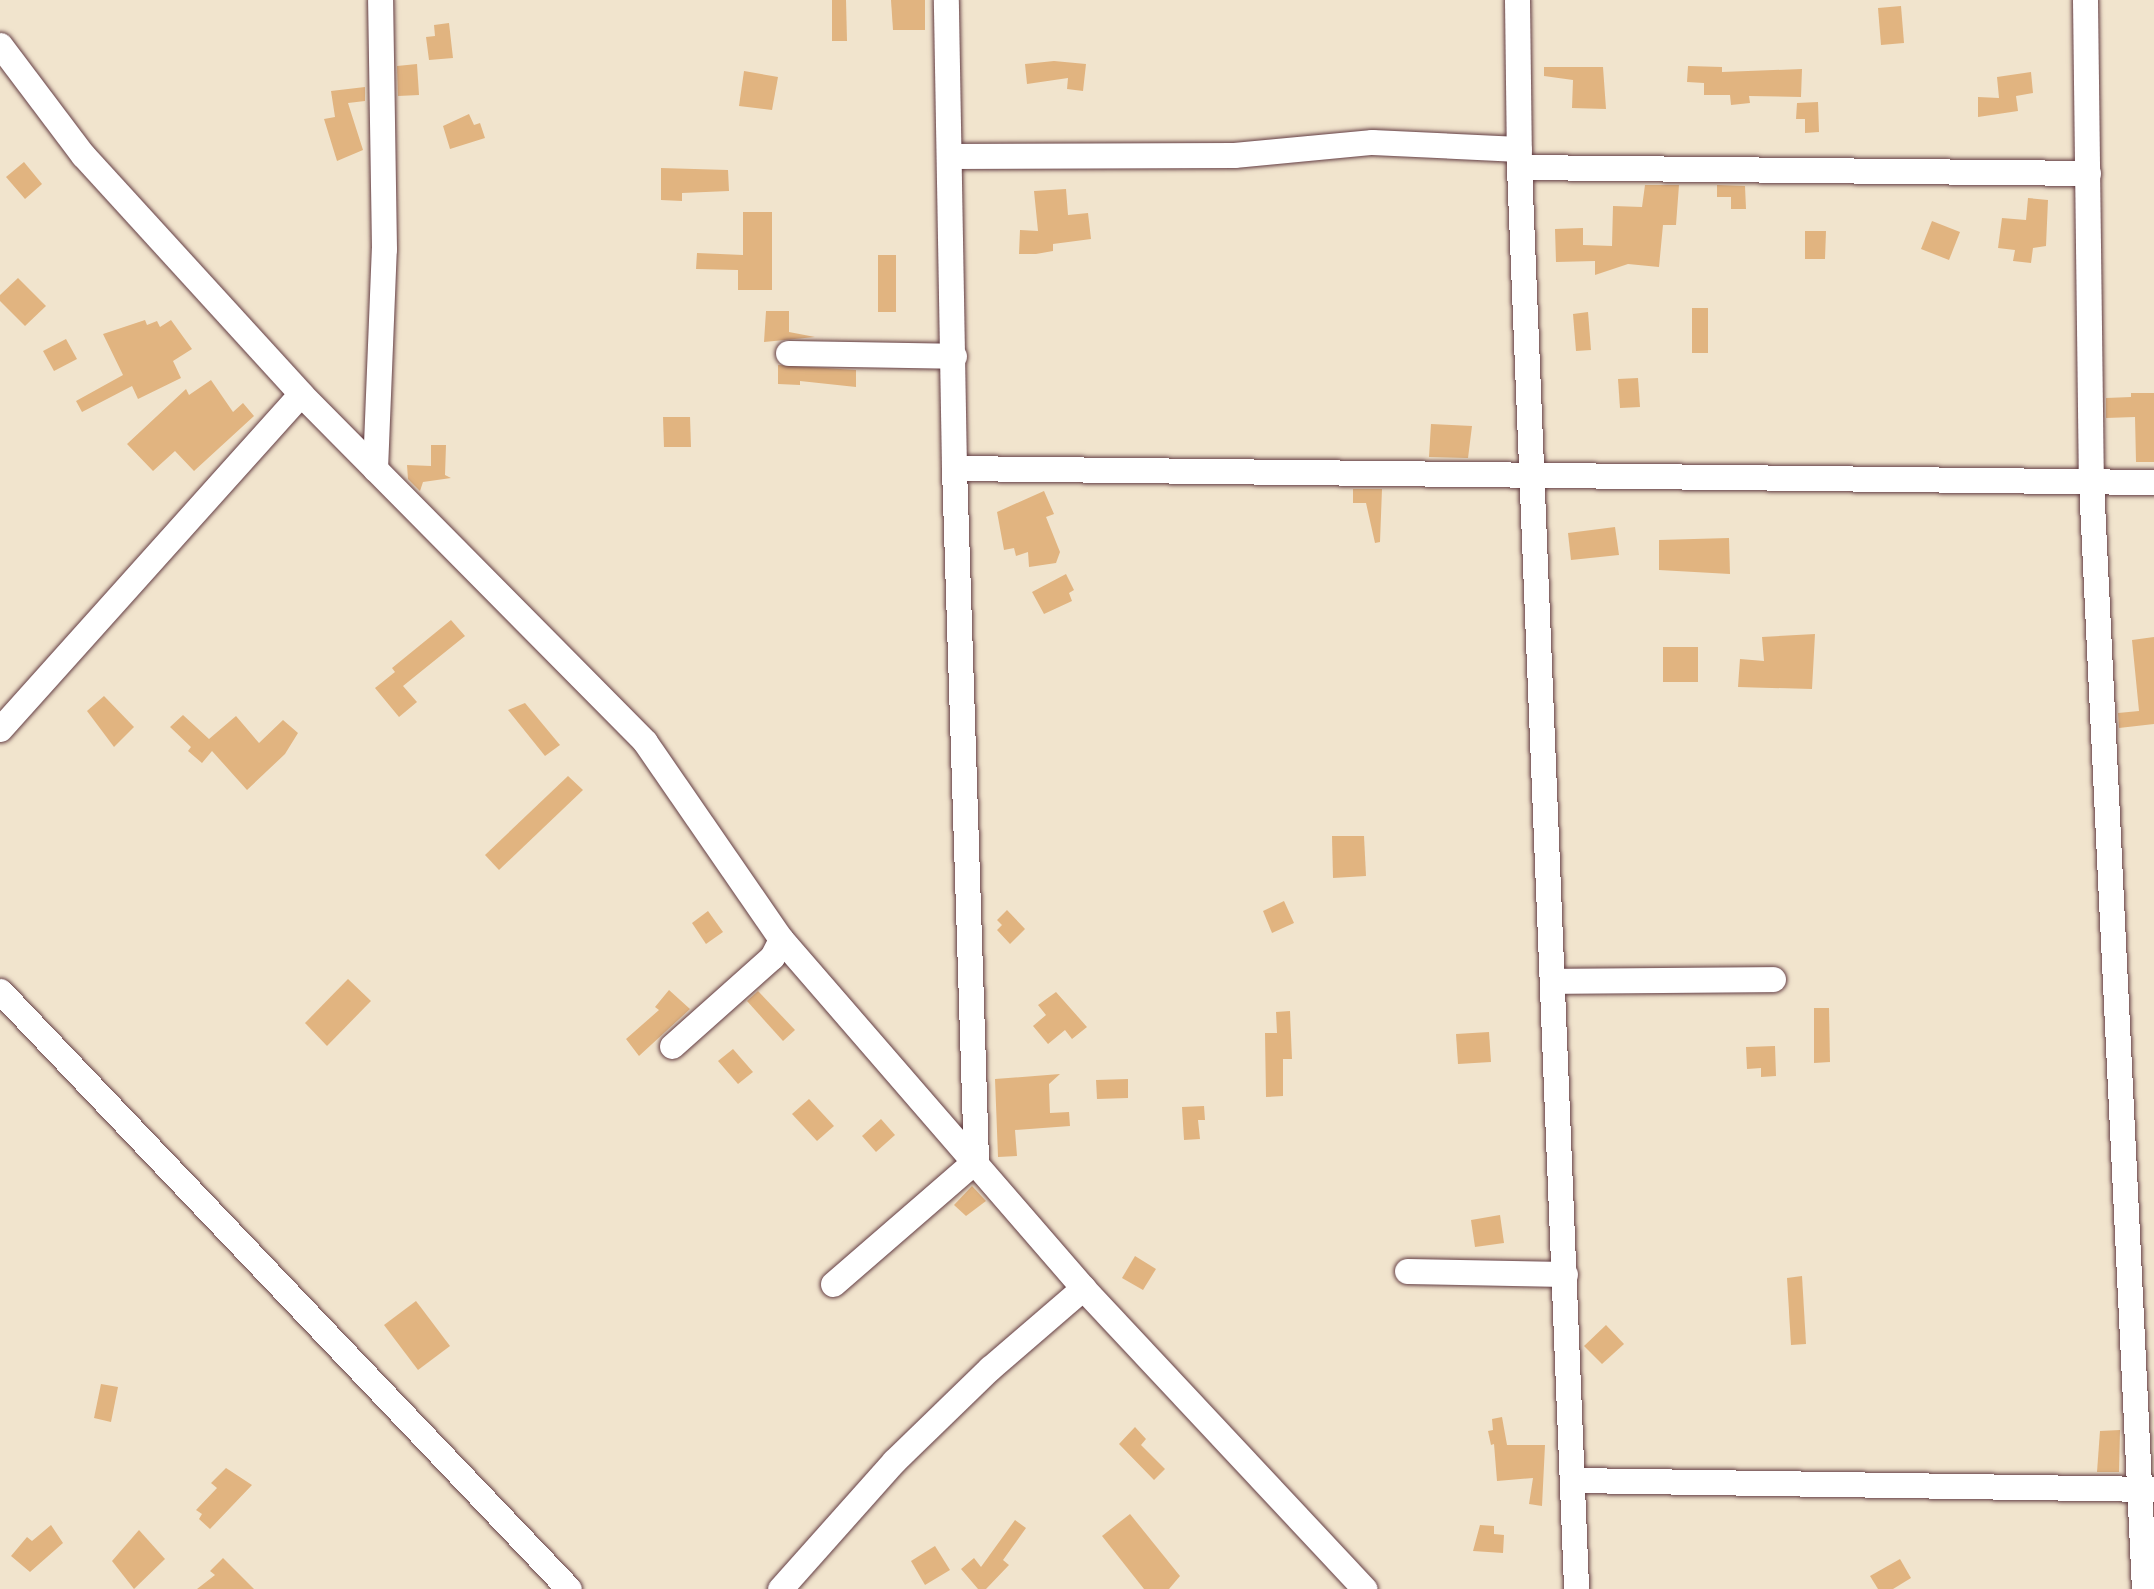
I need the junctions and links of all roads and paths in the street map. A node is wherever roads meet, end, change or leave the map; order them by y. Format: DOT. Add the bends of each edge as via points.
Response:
graph roads {
  1 [pos="380,0"];
  2 [pos="946,0"];
  3 [pos="1517,0"];
  4 [pos="2086,0"];
  5 [pos="0,45"];
  6 [pos="949,156"];
  7 [pos="1519,158"];
  8 [pos="2088,173"];
  9 [pos="788,353"];
  10 [pos="954,356"];
  11 [pos="301,394"];
  12 [pos="954,468"];
  13 [pos="375,469"];
  14 [pos="1530,474"];
  15 [pos="2091,482"];
  16 [pos="2154,482"];
  17 [pos="0,729"];
  18 [pos="781,939"];
  19 [pos="1773,979"];
  20 [pos="1552,981"];
  21 [pos="0,991"];
  22 [pos="672,1046"];
  23 [pos="976,1160"];
  24 [pos="1406,1271"];
  25 [pos="1565,1274"];
  26 [pos="833,1284"];
  27 [pos="1084,1288"];
  28 [pos="1574,1480"];
  29 [pos="2148,1489"];
  30 [pos="569,1589"];
  31 [pos="780,1589"];
  32 [pos="1365,1589"];
  33 [pos="1576,1589"];
  34 [pos="2144,1589"];
  1 -- 13 [label="street" via="384,249"];
  2 -- 6 [label="street"];
  3 -- 7 [label="street"];
  4 -- 8 [label="street"];
  5 -- 11 [label="street" via="83,155"];
  6 -- 7 [label="street" via="1234,155 1372,142"];
  6 -- 10 [label="street"];
  7 -- 8 [label="street"];
  7 -- 14 [label="street"];
  8 -- 15 [label="street"];
  9 -- 10 [label="street"];
  10 -- 12 [label="street"];
  11 -- 13 [label="street"];
  11 -- 17 [label="street"];
  12 -- 14 [label="street"];
  12 -- 23 [label="street"];
  13 -- 18 [label="street" via="645,742"];
  14 -- 15 [label="street"];
  14 -- 20 [label="street"];
  15 -- 16 [label="street"];
  15 -- 29 [label="street"];
  18 -- 22 [label="street" via="772,957"];
  18 -- 23 [label="street"];
  19 -- 20 [label="street"];
  20 -- 25 [label="street"];
  21 -- 30 [label="street"];
  23 -- 26 [label="street"];
  23 -- 27 [label="street"];
  24 -- 25 [label="street"];
  25 -- 28 [label="street"];
  27 -- 31 [label="street" via="894,1462"];
  27 -- 32 [label="street"];
  28 -- 29 [label="street"];
  28 -- 33 [label="street"];
  29 -- 34 [label="street"];
}
